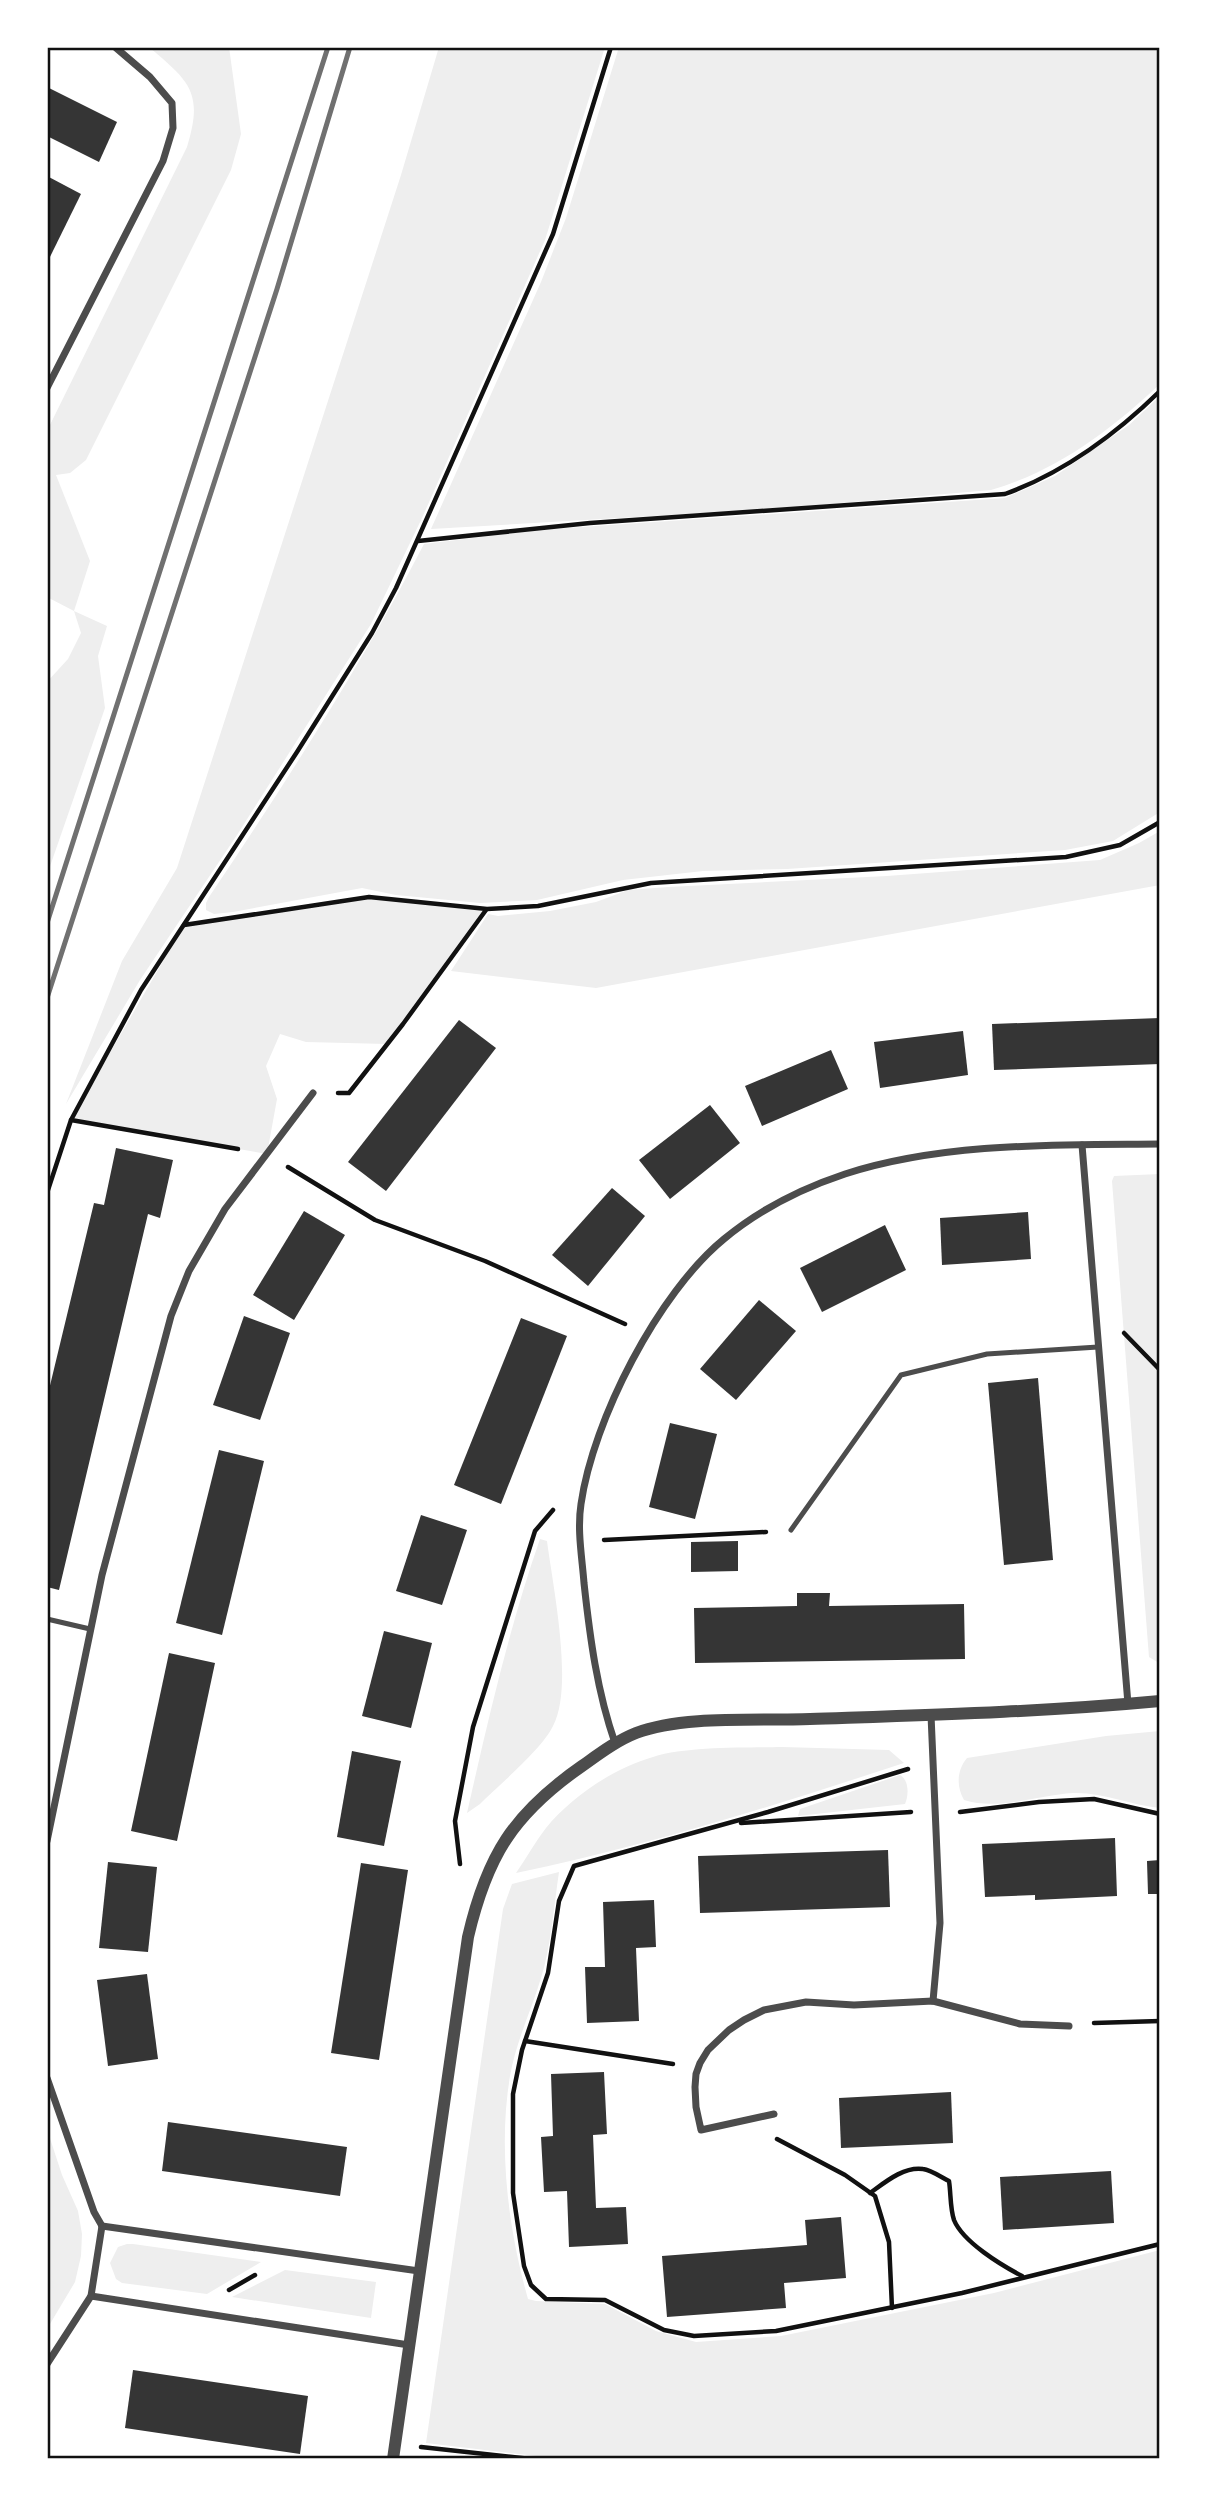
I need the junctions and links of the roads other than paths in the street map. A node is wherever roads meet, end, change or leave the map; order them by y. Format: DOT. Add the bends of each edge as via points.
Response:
graph roads {
  1 [pos="116,47"];
  2 [pos="47,388"];
  3 [pos="313,1093"];
  4 [pos="1160,1144"];
  5 [pos="1082,1145"];
  6 [pos="1098,1347"];
  7 [pos="791,1530"];
  8 [pos="47,1619"];
  9 [pos="90,1629"];
  10 [pos="1160,1701"];
  11 [pos="1128,1704"];
  12 [pos="931,1715"];
  13 [pos="615,1743"];
  14 [pos="47,1841"];
  15 [pos="933,2001"];
  16 [pos="1069,2026"];
  17 [pos="47,2078"];
  18 [pos="774,2113"];
  19 [pos="102,2226"];
  20 [pos="419,2271"];
  21 [pos="91,2296"];
  22 [pos="409,2345"];
  23 [pos="47,2364"];
  24 [pos="393,2459"];
  1 -- 2 [label="street" via="172,103 173,128 163,161"];
  3 -- 9 [label="street" via="225,1209 171,1316"];
  4 -- 5 [label="street"];
  5 -- 6 [label="street"];
  5 -- 13 [label="street" via="1001,1147 921,1157 848,1173 753,1218 725,1238 689,1276 612,1399 581,1505 589,1630 602,1705"];
  6 -- 7 [label="lane" via="987,1354 901,1375"];
  6 -- 11 [label="street"];
  8 -- 9 [label="lane"];
  9 -- 14 [label="street"];
  10 -- 11 [label="street"];
  11 -- 12 [label="street"];
  12 -- 13 [label="street" via="696,1722 637,1732"];
  12 -- 15 [label="street" via="940,1923"];
  13 -- 20 [label="street" via="534,1803 509,1833 477,1898"];
  15 -- 16 [label="street" via="1020,2024"];
  15 -- 18 [label="street" via="806,2002 764,2010 729,2030 708,2050 696,2074 701,2130"];
  17 -- 19 [label="street"];
  19 -- 20 [label="street"];
  19 -- 21 [label="street"];
  20 -- 22 [label="street"];
  21 -- 22 [label="street"];
  21 -- 23 [label="street"];
  22 -- 24 [label="street"];
}
